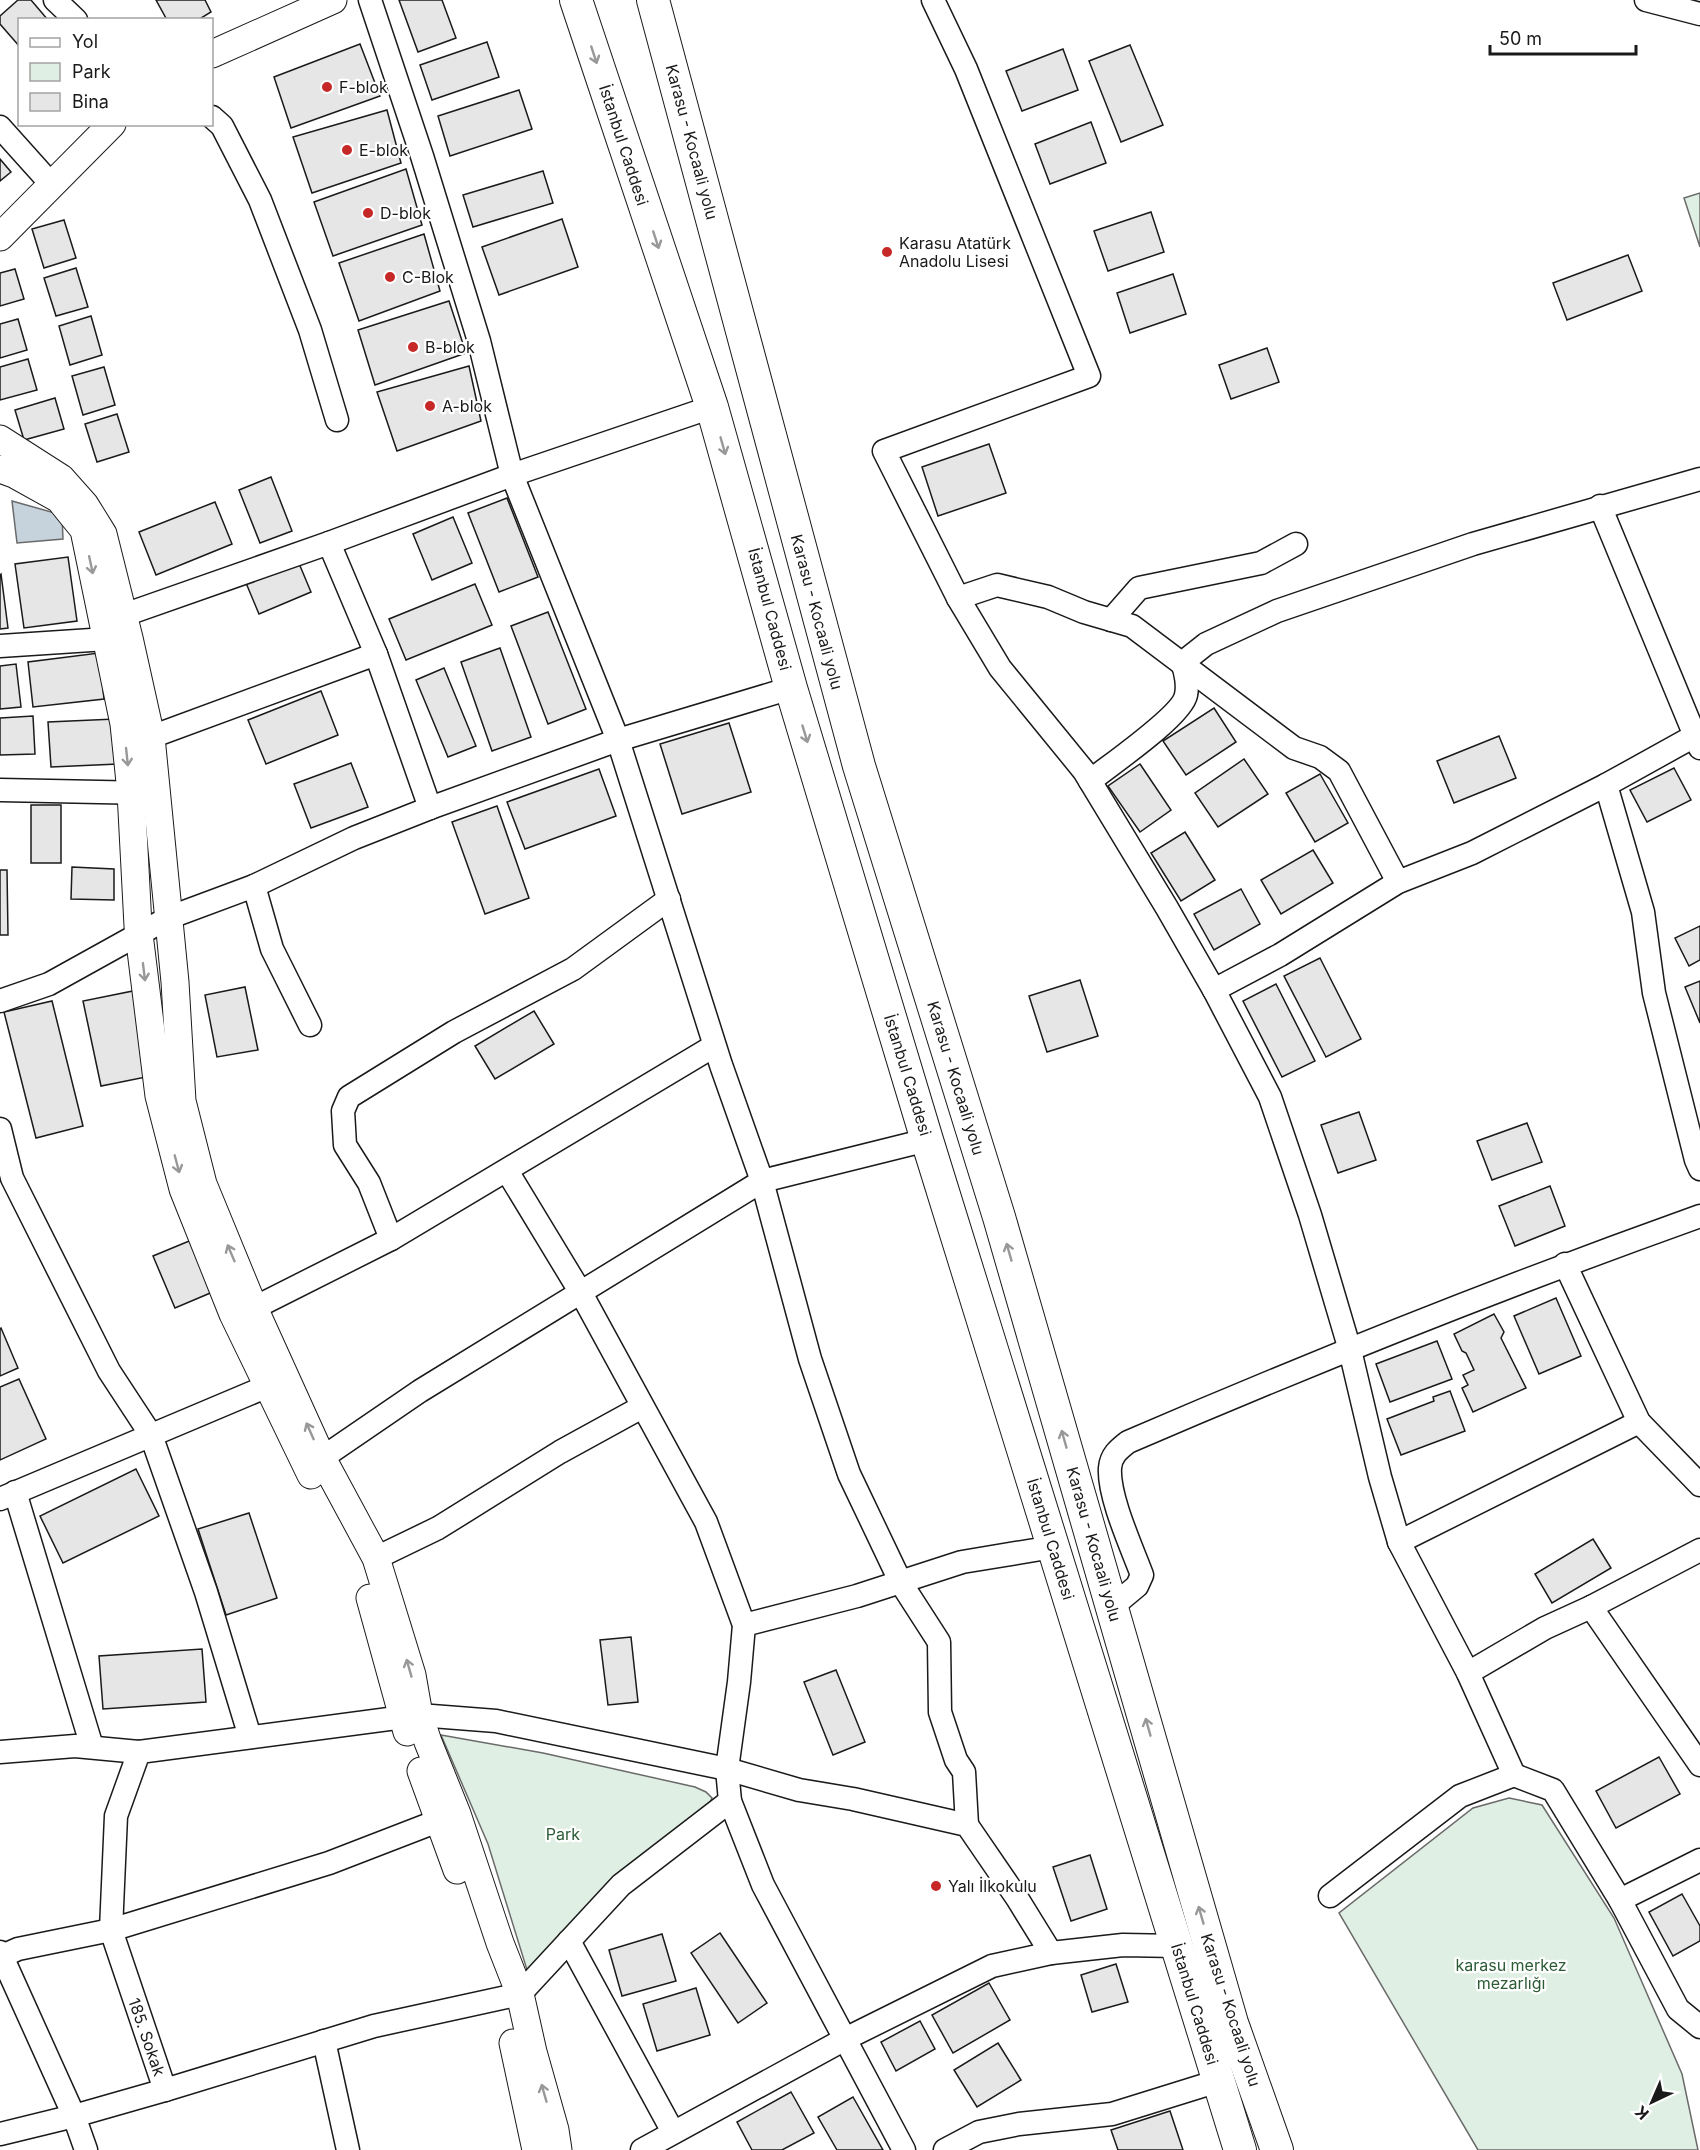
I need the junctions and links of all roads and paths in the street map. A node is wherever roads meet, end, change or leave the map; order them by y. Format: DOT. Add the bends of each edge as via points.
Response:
graph roads {
  1 [pos="55,0"];
  2 [pos="299,0"];
  3 [pos="333,0"];
  4 [pos="370,0"];
  5 [pos="576,0"];
  6 [pos="653,0"];
  7 [pos="933,0"];
  8 [pos="1646,0"];
  9 [pos="1700,14"];
  10 [pos="74,18"];
  11 [pos="213,39"];
  12 [pos="213,54"];
  13 [pos="213,118"];
  14 [pos="89,126"];
  15 [pos="110,126"];
  16 [pos="0,127"];
  17 [pos="47,179"];
  18 [pos="0,217"];
  19 [pos="0,237"];
  20 [pos="712,407"];
  21 [pos="337,420"];
  22 [pos="0,439"];
  23 [pos="0,469"];
  24 [pos="512,475"];
  25 [pos="1700,479"];
  26 [pos="1600,506"];
  27 [pos="329,543"];
  28 [pos="1296,544"];
  29 [pos="958,598"];
  30 [pos="1111,620"];
  31 [pos="120,631"];
  32 [pos="0,646"];
  33 [pos="376,654"];
  34 [pos="1182,663"];
  35 [pos="791,688"];
  36 [pos="151,737"];
  37 [pos="1698,739"];
  38 [pos="618,740"];
  39 [pos="1090,781"];
  40 [pos="1606,785"];
  41 [pos="0,790"];
  42 [pos="143,793"];
  43 [pos="430,808"];
  44 [pos="1398,882"];
  45 [pos="254,886"];
  46 [pos="669,899"];
  47 [pos="168,918"];
  48 [pos="139,933"];
  49 [pos="1214,990"];
  50 [pos="0,1001"];
  51 [pos="310,1025"];
  52 [pos="714,1046"];
  53 [pos="0,1129"];
  54 [pos="927,1140"];
  55 [pos="1700,1169"];
  56 [pos="507,1171"];
  57 [pos="762,1181"];
  58 [pos="1700,1216"];
  59 [pos="391,1239"];
  60 [pos="1565,1264"];
  61 [pos="582,1293"];
  62 [pos="254,1308"];
  63 [pos="1350,1350"];
  64 [pos="277,1383"];
  65 [pos="642,1407"];
  66 [pos="1639,1422"];
  67 [pos="151,1435"];
  68 [pos="322,1458"];
  69 [pos="1700,1485"];
  70 [pos="8,1495"];
  71 [pos="1399,1542"];
  72 [pos="1053,1547"];
  73 [pos="1700,1550"];
  74 [pos="376,1558"];
  75 [pos="901,1582"];
  76 [pos="1113,1606"];
  77 [pos="1592,1607"];
  78 [pos="744,1625"];
  79 [pos="1468,1673"];
  80 [pos="411,1716"];
  81 [pos="250,1737"];
  82 [pos="92,1747"];
  83 [pos="0,1752"];
  84 [pos="139,1752"];
  85 [pos="1700,1765"];
  86 [pos="727,1769"];
  87 [pos="1514,1775"];
  88 [pos="730,1801"];
  89 [pos="448,1817"];
  90 [pos="967,1825"];
  91 [pos="1700,1860"];
  92 [pos="1330,1896"];
  93 [pos="1620,1900"];
  94 [pos="111,1930"];
  95 [pos="569,1941"];
  96 [pos="1177,1946"];
  97 [pos="1051,1953"];
  98 [pos="0,1956"];
  99 [pos="512,1995"];
  100 [pos="1700,2027"];
  101 [pos="845,2038"];
  102 [pos="324,2041"];
  103 [pos="1218,2081"];
  104 [pos="165,2090"];
  105 [pos="74,2116"];
  106 [pos="673,2132"];
  107 [pos="0,2134"];
  108 [pos="86,2150"];
  109 [pos="348,2150"];
  110 [pos="536,2150"];
  111 [pos="558,2150"];
  112 [pos="642,2150"];
  113 [pos="904,2150"];
  114 [pos="945,2150"];
  115 [pos="1240,2150"];
  116 [pos="1277,2150"];
  1 -- 10 [label="street"];
  2 -- 11 [label="main road"];
  3 -- 12 [label="main road"];
  4 -- 24 [label="street" via="479,341"];
  5 -- 20 [label="highway, İstanbul Caddesi, one-way"];
  76 -- 6 [label="highway, Karasu - Kocaali yolu, one-way" via="999,1216 859,766"];
  7 -- 29 [label="street" via="966,69 1089,376 884,451"];
  8 -- 9 [label="street"];
  13 -- 21 [label="street" via="222,126 260,200 310,330"];
  14 -- 17 [label="main road"];
  15 -- 17 [label="main road"];
  16 -- 17 [label="street"];
  17 -- 18 [label="main road"];
  17 -- 19 [label="main road"];
  20 -- 24 [label="street"];
  20 -- 35 [label="highway, İstanbul Caddesi, one-way"];
  22 -- 31 [label="main road" via="61,478 85,505 103,534"];
  23 -- 31 [label="main road, one-way" via="59,499 84,530"];
  24 -- 27 [label="street"];
  24 -- 38 [label="street"];
  25 -- 26 [label="street"];
  26 -- 34 [label="street" via="1473,544 1277,611 1206,644"];
  26 -- 37 [label="street"];
  27 -- 31 [label="street"];
  27 -- 33 [label="street"];
  28 -- 30 [label="street" via="1262,563 1139,588"];
  29 -- 30 [label="street" via="997,585 1048,597"];
  29 -- 39 [label="street" via="1000,668"];
  30 -- 34 [label="street" via="1132,626"];
  31 -- 32 [label="street"];
  31 -- 36 [label="main road"];
  31 -- 42 [label="main road, one-way" via="124,724"];
  33 -- 36 [label="street"];
  33 -- 43 [label="street"];
  34 -- 39 [label="street" via="1186,696 1177,712"];
  34 -- 44 [label="street" via="1294,748 1320,757 1339,771"];
  35 -- 38 [label="street"];
  35 -- 54 [label="highway, İstanbul Caddesi, one-way"];
  36 -- 42 [label="main road"];
  37 -- 40 [label="street"];
  38 -- 43 [label="street"];
  38 -- 46 [label="street"];
  39 -- 49 [label="street"];
  40 -- 44 [label="street" via="1472,853"];
  40 -- 55 [label="street" via="1643,912 1654,993"];
  41 -- 42 [label="street"];
  42 -- 47 [label="main road"];
  42 -- 48 [label="main road"];
  43 -- 45 [label="street" via="354,838"];
  44 -- 49 [label="street" via="1280,955"];
  45 -- 47 [label="street"];
  45 -- 51 [label="street" via="272,950"];
  46 -- 52 [label="street"];
  46 -- 59 [label="street" via="573,969 454,1032 349,1097 343,1111 345,1145 369,1183"];
  47 -- 48 [label="street"];
  62 -- 47 [label="main road, one-way" via="203,1184 182,1101"];
  48 -- 50 [label="street" via="49,984"];
  48 -- 64 [label="main road, one-way" via="159,1096 183,1189 233,1314"];
  49 -- 63 [label="street" via="1270,1096"];
  52 -- 56 [label="street"];
  52 -- 57 [label="street"];
  53 -- 67 [label="street" via="12,1178 109,1371"];
  54 -- 57 [label="street"];
  54 -- 72 [label="highway, İstanbul Caddesi"];
  56 -- 59 [label="street"];
  56 -- 61 [label="street"];
  57 -- 61 [label="street"];
  57 -- 75 [label="street" via="810,1359 849,1474"];
  58 -- 60 [label="street"];
  59 -- 62 [label="street"];
  60 -- 63 [label="street"];
  60 -- 66 [label="street"];
  61 -- 65 [label="street"];
  61 -- 68 [label="street" via="420,1391"];
  62 -- 64 [label="main road"];
  63 -- 71 [label="street"];
  63 -- 76 [label="street" via="1138,1437 1115,1452 1110,1468 1114,1497 1142,1575 1137,1586"];
  64 -- 67 [label="street"];
  68 -- 64 [label="main road, one-way"];
  64 -- 80 [label="main road" via="302,1460 360,1562"];
  65 -- 74 [label="street" via="560,1452 438,1528"];
  65 -- 78 [label="street" via="706,1521"];
  66 -- 69 [label="street"];
  66 -- 71 [label="street"];
  67 -- 70 [label="street"];
  67 -- 81 [label="street" via="206,1592"];
  68 -- 74 [label="main road"];
  70 -- 82 [label="street"];
  71 -- 79 [label="street"];
  72 -- 75 [label="street" via="962,1562"];
  72 -- 96 [label="highway, İstanbul Caddesi"];
  73 -- 77 [label="street"];
  80 -- 74 [label="main road, one-way" via="412,1675"];
  75 -- 78 [label="street"];
  75 -- 90 [label="street" via="939,1642 940,1712 964,1772"];
  116 -- 76 [label="highway, Karasu - Kocaali yolu, one-way" via="1232,2023"];
  77 -- 79 [label="street" via="1545,1628"];
  77 -- 85 [label="street"];
  78 -- 86 [label="street"];
  79 -- 87 [label="street"];
  80 -- 81 [label="street"];
  80 -- 86 [label="street" via="496,1721"];
  80 -- 89 [label="main road" via="428,1742"];
  81 -- 84 [label="street"];
  82 -- 83 [label="street"];
  82 -- 84 [label="street"];
  84 -- 94 [label="street" via="116,1816"];
  86 -- 88 [label="street"];
  86 -- 90 [label="street" via="799,1790"];
  87 -- 92 [label="street" via="1460,1796"];
  87 -- 93 [label="street" via="1553,1790"];
  88 -- 95 [label="street" via="621,1886"];
  88 -- 101 [label="street" via="763,1885"];
  89 -- 94 [label="street" via="329,1863"];
  89 -- 99 [label="main road" via="500,1943"];
  90 -- 97 [label="street"];
  91 -- 93 [label="street"];
  93 -- 100 [label="street" via="1678,2009"];
  94 -- 98 [label="street"];
  94 -- 104 [label="street, 185. Sokak"];
  95 -- 99 [label="street"];
  95 -- 106 [label="street"];
  96 -- 97 [label="street" via="1123,1945"];
  96 -- 103 [label="highway, İstanbul Caddesi"];
  97 -- 101 [label="street" via="992,1966"];
  98 -- 105 [label="street"];
  99 -- 102 [label="street"];
  99 -- 110 [label="main road"];
  111 -- 99 [label="main road, one-way"];
  101 -- 106 [label="street"];
  101 -- 113 [label="street"];
  102 -- 104 [label="street"];
  102 -- 109 [label="street"];
  103 -- 114 [label="street" via="1113,2114 979,2132"];
  103 -- 115 [label="highway, İstanbul Caddesi"];
  104 -- 105 [label="street, 185. Sokak"];
  105 -- 107 [label="street, 185. Sokak"];
  105 -- 108 [label="street"];
  106 -- 112 [label="street"];
}
